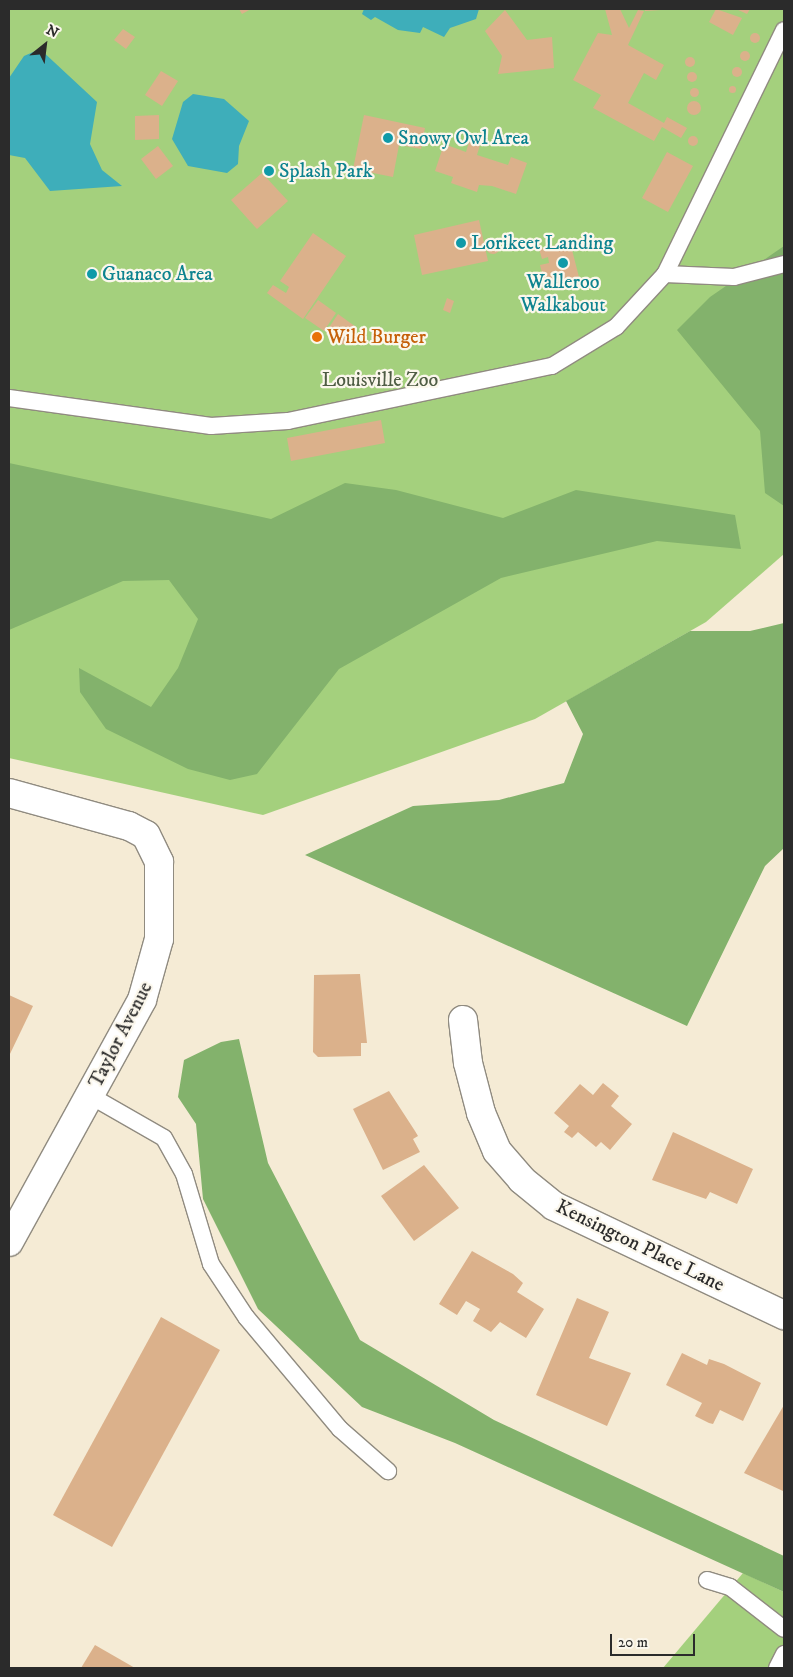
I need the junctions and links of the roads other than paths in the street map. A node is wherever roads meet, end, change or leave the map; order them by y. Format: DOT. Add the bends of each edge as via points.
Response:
graph roads {
  1 [pos="784,30"];
  2 [pos="784,264"];
  3 [pos="666,274"];
  4 [pos="9,398"];
  5 [pos="9,793"];
  6 [pos="463,1020"];
  7 [pos="89,1095"];
  8 [pos="9,1242"];
  9 [pos="784,1315"];
  10 [pos="388,1471"];
  11 [pos="707,1580"];
  12 [pos="784,1629"];
  13 [pos="784,1654"];
  14 [pos="777,1668"];
  1 -- 3 [label="lane"];
  2 -- 3 [label="lane" via="734,277"];
  3 -- 4 [label="lane" via="616,327 588,348 552,366 452,390 288,420 211,426"];
  5 -- 7 [label="street, Taylor Avenue" via="129,826 146,835 159,862 159,939 153,971"];
  6 -- 9 [label="street, Kensington Place Lane" via="481,1113 497,1151 522,1180 554,1206"];
  7 -- 8 [label="street, Taylor Avenue"];
  7 -- 10 [label="lane" via="164,1138 184,1174 210,1264 246,1317 340,1429"];
  11 -- 12 [label="lane" via="730,1587"];
  13 -- 14 [label="lane"];
}
